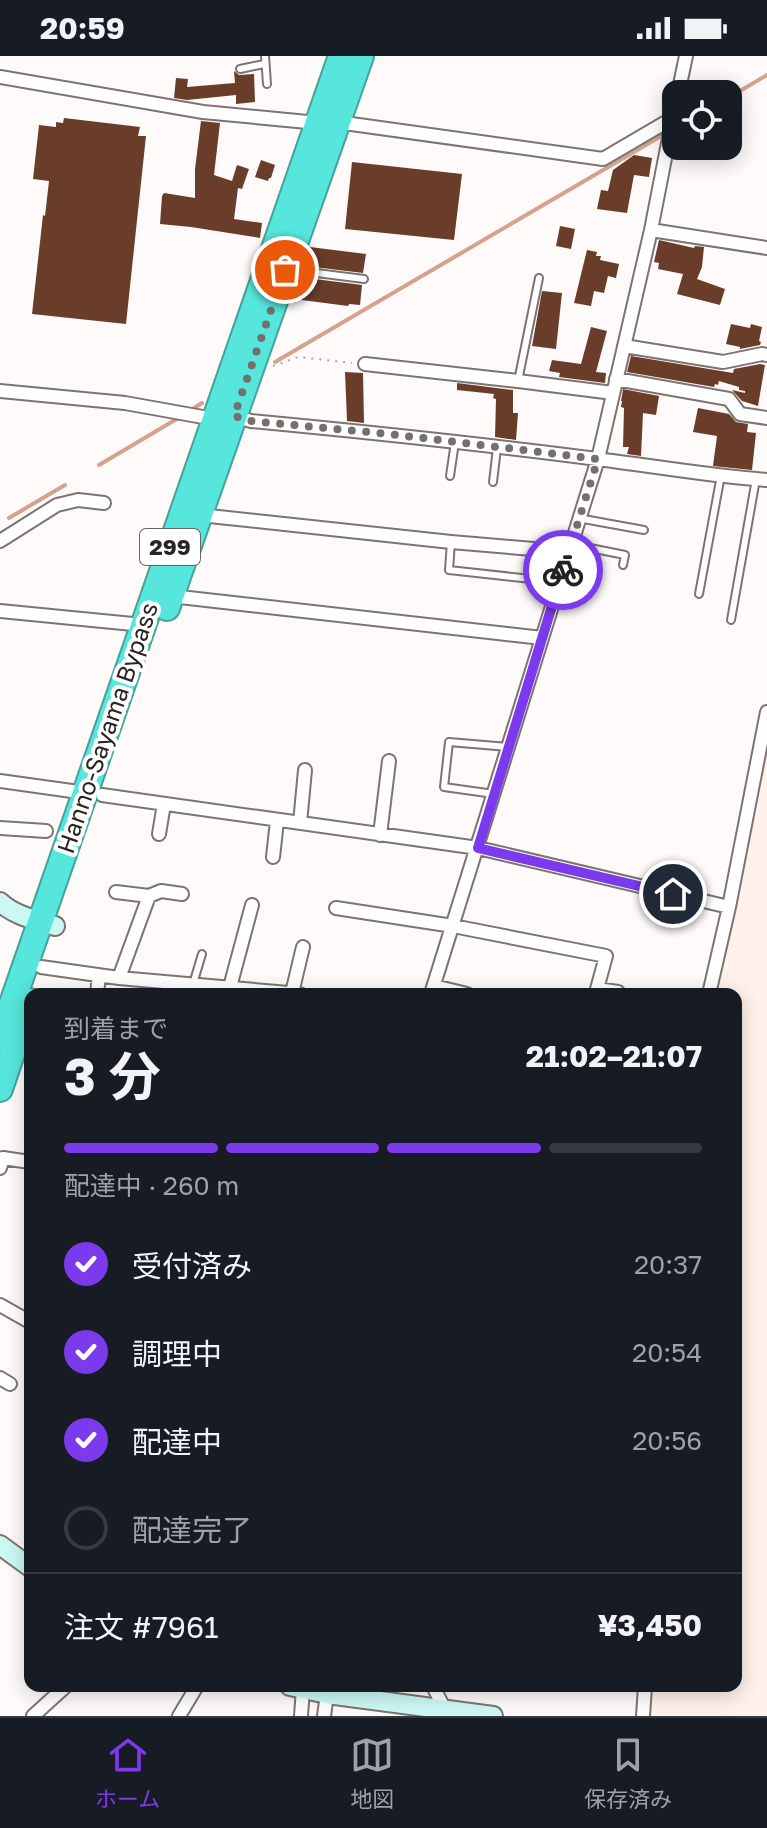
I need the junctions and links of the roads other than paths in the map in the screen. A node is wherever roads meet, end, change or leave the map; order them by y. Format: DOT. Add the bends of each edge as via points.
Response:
graph roads {
  1 [pos="341,56"];
  2 [pos="361,56"];
  3 [pos="686,56"];
  4 [pos="264,60"];
  5 [pos="240,69"];
  6 [pos="0,77"];
  7 [pos="681,80"];
  8 [pos="267,84"];
  9 [pos="328,123"];
  10 [pos="662,124"];
  11 [pos="665,160"];
  12 [pos="651,230"];
  13 [pos="767,248"];
  14 [pos="285,270"];
  15 [pos="539,278"];
  16 [pos="364,279"];
  17 [pos="624,346"];
  18 [pos="767,355"];
  19 [pos="365,364"];
  20 [pos="616,379"];
  21 [pos="518,381"];
  22 [pos="0,391"];
  23 [pos="613,393"];
  24 [pos="205,415"];
  25 [pos="767,418"];
  26 [pos="455,442"];
  27 [pos="497,448"];
  28 [pos="598,459"];
  29 [pos="721,475"];
  30 [pos="450,476"];
  31 [pos="762,479"];
  32 [pos="493,482"];
  33 [pos="104,503"];
  34 [pos="200,515"];
  35 [pos="578,518"];
  36 [pos="644,530"];
  37 [pos="0,541"];
  38 [pos="451,542"];
  39 [pos="569,548"];
  40 [pos="623,565"];
  41 [pos="559,582"];
  42 [pos="699,594"];
  43 [pos="171,596"];
  44 [pos="0,611"];
  45 [pos="731,620"];
  46 [pos="143,625"];
  47 [pos="542,638"];
  48 [pos="767,712"];
  49 [pos="508,747"];
  50 [pos="389,761"];
  51 [pos="305,770"];
  52 [pos="0,781"];
  53 [pos="94,794"];
  54 [pos="494,794"];
  55 [pos="164,804"];
  56 [pos="277,821"];
  57 [pos="300,823"];
  58 [pos="0,828"];
  59 [pos="46,831"];
  60 [pos="159,834"];
  61 [pos="380,835"];
  62 [pos="478,848"];
  63 [pos="273,857"];
  64 [pos="116,892"];
  65 [pos="182,894"];
  66 [pos="149,896"];
  67 [pos="0,902"];
  68 [pos="252,905"];
  69 [pos="729,907"];
  70 [pos="336,908"];
  71 [pos="48,923"];
  72 [pos="453,926"];
  73 [pos="303,947"];
  74 [pos="202,954"];
  75 [pos="41,967"];
  76 [pos="99,975"];
  77 [pos="119,978"];
  78 [pos="230,987"];
  79 [pos="30,988"];
  80 [pos="34,988"];
  81 [pos="98,988"];
  82 [pos="199,988"];
  83 [pos="235,988"];
  84 [pos="293,988"];
  85 [pos="433,988"];
  86 [pos="597,988"];
  87 [pos="710,988"];
  88 [pos="24,1010"];
  89 [pos="24,1017"];
  90 [pos="16,1039"];
  91 [pos="0,1089"];
  92 [pos="24,1161"];
  93 [pos="0,1168"];
  94 [pos="0,1305"];
  95 [pos="24,1319"];
  96 [pos="0,1545"];
  97 [pos="24,1560"];
  98 [pos="59,1692"];
  99 [pos="193,1692"];
  100 [pos="298,1692"];
  101 [pos="317,1692"];
  102 [pos="435,1692"];
  103 [pos="645,1692"];
  104 [pos="373,1693"];
  105 [pos="327,1694"];
  106 [pos="444,1713"];
  107 [pos="33,1716"];
  108 [pos="179,1716"];
  109 [pos="301,1716"];
  110 [pos="324,1716"];
  111 [pos="493,1716"];
  112 [pos="643,1716"];
  1 -- 9 [label="highway, Hanno-Sayama Bypass / 299"];
  2 -- 9 [label="highway, Hanno-Sayama Bypass / 299"];
  3 -- 7 [label="street"];
  4 -- 5 [label="lane"];
  4 -- 8 [label="lane"];
  6 -- 9 [label="street" via="203,112"];
  9 -- 10 [label="street" via="603,159"];
  9 -- 14 [label="highway, Hanno-Sayama Bypass / 299"];
  9 -- 24 [label="highway, Hanno-Sayama Bypass / 299"];
  11 -- 12 [label="street"];
  12 -- 13 [label="street"];
  12 -- 17 [label="street"];
  14 -- 16 [label="lane"];
  14 -- 24 [label="highway, Hanno-Sayama Bypass / 299" via="252,366"];
  15 -- 21 [label="lane"];
  17 -- 18 [label="street" via="723,362"];
  17 -- 20 [label="street"];
  19 -- 21 [label="street"];
  20 -- 23 [label="street"];
  20 -- 25 [label="street" via="729,399 740,414"];
  21 -- 23 [label="street"];
  22 -- 24 [label="street"];
  23 -- 28 [label="street"];
  24 -- 26 [label="street"];
  24 -- 34 [label="highway, Hanno-Sayama Bypass / 299"];
  24 -- 46 [label="highway, Hanno-Sayama Bypass / 299"];
  26 -- 27 [label="street"];
  26 -- 30 [label="lane"];
  27 -- 28 [label="street"];
  27 -- 32 [label="lane"];
  28 -- 29 [label="street"];
  28 -- 35 [label="street"];
  29 -- 31 [label="street"];
  29 -- 42 [label="lane"];
  31 -- 45 [label="lane"];
  33 -- 37 [label="street" via="78,500 57,505"];
  34 -- 38 [label="street"];
  34 -- 43 [label="highway, Hanno-Sayama Bypass / 299"];
  35 -- 36 [label="lane"];
  35 -- 39 [label="street"];
  38 -- 39 [label="street"];
  38 -- 41 [label="lane" via="449,570"];
  39 -- 40 [label="lane" via="625,555"];
  39 -- 41 [label="street"];
  41 -- 47 [label="street"];
  43 -- 47 [label="street"];
  43 -- 53 [label="highway, Hanno-Sayama Bypass / 299"];
  44 -- 46 [label="street"];
  46 -- 53 [label="highway, Hanno-Sayama Bypass / 299"];
  47 -- 49 [label="street"];
  48 -- 69 [label="street"];
  49 -- 54 [label="street"];
  49 -- 54 [label="lane" via="449,742 444,787"];
  50 -- 61 [label="street"];
  51 -- 57 [label="street"];
  52 -- 53 [label="street"];
  53 -- 55 [label="street"];
  53 -- 71 [label="highway, Hanno-Sayama Bypass / 299"];
  54 -- 62 [label="street"];
  55 -- 56 [label="street"];
  55 -- 60 [label="street"];
  56 -- 57 [label="street"];
  56 -- 63 [label="street"];
  57 -- 61 [label="street"];
  58 -- 59 [label="street"];
  61 -- 62 [label="street"];
  62 -- 69 [label="street"];
  62 -- 72 [label="street"];
  64 -- 66 [label="street"];
  65 -- 66 [label="street" via="161,891"];
  66 -- 77 [label="street"];
  67 -- 71 [label="street"];
  68 -- 78 [label="street"];
  69 -- 87 [label="street"];
  70 -- 72 [label="street"];
  71 -- 75 [label="highway, Hanno-Sayama Bypass / 299"];
  71 -- 79 [label="highway, Hanno-Sayama Bypass / 299"];
  72 -- 85 [label="street"];
  72 -- 86 [label="street" via="606,956"];
  73 -- 84 [label="street"];
  74 -- 82 [label="lane"];
  75 -- 76 [label="street"];
  75 -- 80 [label="highway, Hanno-Sayama Bypass / 299"];
  76 -- 77 [label="street"];
  76 -- 81 [label="street"];
  77 -- 82 [label="street"];
  78 -- 82 [label="street"];
  78 -- 83 [label="street"];
  88 -- 90 [label="highway, Hanno-Sayama Bypass / 299"];
  89 -- 90 [label="highway, Hanno-Sayama Bypass / 299"];
  90 -- 91 [label="highway, Hanno-Sayama Bypass / 299"];
  92 -- 93 [label="street" via="3,1158"];
  94 -- 95 [label="street"];
  96 -- 97 [label="street"];
  98 -- 107 [label="street"];
  99 -- 108 [label="street"];
  100 -- 109 [label="street"];
  101 -- 105 [label="street"];
  102 -- 106 [label="street"];
  103 -- 112 [label="street"];
  104 -- 105 [label="street"];
  104 -- 106 [label="street"];
  105 -- 110 [label="street"];
  106 -- 111 [label="street"];
}
